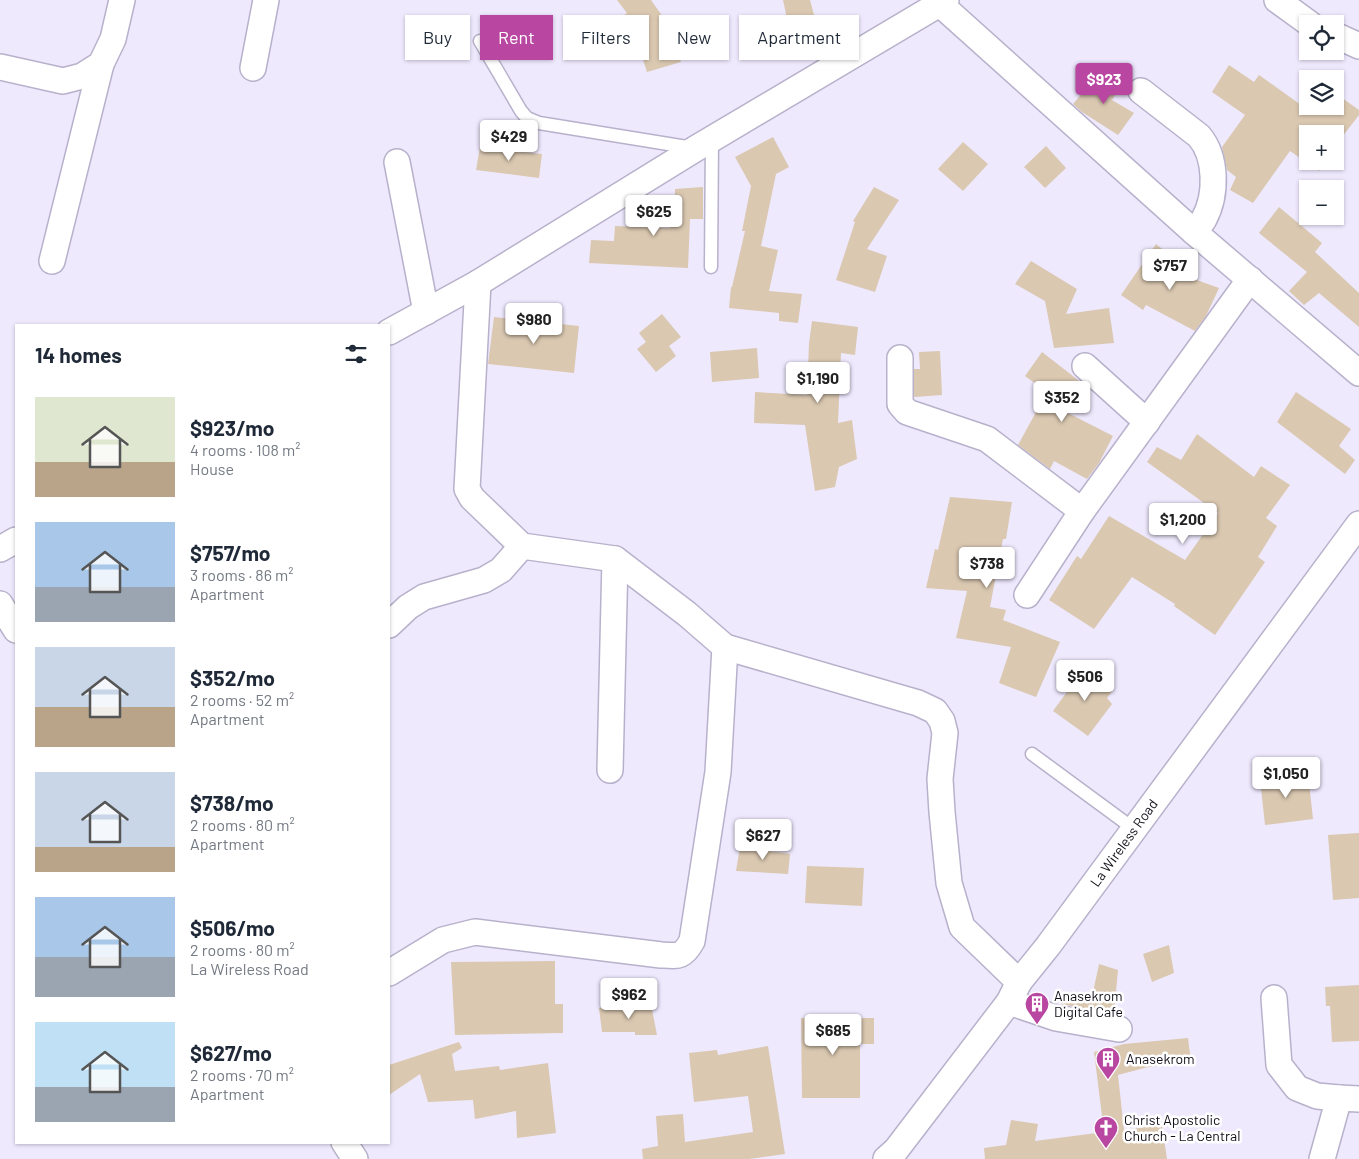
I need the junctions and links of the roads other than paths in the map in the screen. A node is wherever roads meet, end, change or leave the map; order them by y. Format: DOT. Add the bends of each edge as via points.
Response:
graph roads {
  1 [pos="122,0"];
  2 [pos="266,0"];
  3 [pos="1277,0"];
  4 [pos="943,2"];
  5 [pos="1299,16"];
  6 [pos="1344,39"];
  7 [pos="1359,46"];
  8 [pos="491,60"];
  9 [pos="101,64"];
  10 [pos="0,67"];
  11 [pos="253,68"];
  12 [pos="1141,91"];
  13 [pos="704,144"];
  14 [pos="397,162"];
  15 [pos="1194,232"];
  16 [pos="52,261"];
  17 [pos="711,267"];
  18 [pos="1250,279"];
  19 [pos="478,283"];
  20 [pos="426,312"];
  21 [pos="390,331"];
  22 [pos="900,358"];
  23 [pos="1084,366"];
  24 [pos="1359,374"];
  25 [pos="1147,422"];
  26 [pos="1082,510"];
  27 [pos="1359,524"];
  28 [pos="15,541"];
  29 [pos="522,546"];
  30 [pos="0,549"];
  31 [pos="615,559"];
  32 [pos="1027,595"];
  33 [pos="0,604"];
  34 [pos="390,623"];
  35 [pos="15,628"];
  36 [pos="725,647"];
  37 [pos="1032,754"];
  38 [pos="610,770"];
  39 [pos="1134,829"];
  40 [pos="390,972"];
  41 [pos="1014,992"];
  42 [pos="1274,998"];
  43 [pos="1119,1029"];
  44 [pos="1349,1099"];
  45 [pos="345,1144"];
  46 [pos="896,1156"];
  47 [pos="355,1159"];
  48 [pos="1322,1159"];
  1 -- 9 [label="street" via="113,39"];
  2 -- 11 [label="street"];
  3 -- 5 [label="street"];
  4 -- 13 [label="street"];
  4 -- 15 [label="street"];
  6 -- 7 [label="street"];
  8 -- 13 [label="lane" via="527,118 540,123"];
  9 -- 10 [label="street" via="82,76 63,80"];
  9 -- 16 [label="street"];
  12 -- 15 [label="street" via="1206,144 1213,183 1204,219"];
  13 -- 17 [label="lane"];
  13 -- 19 [label="street"];
  14 -- 20 [label="street"];
  15 -- 18 [label="street"];
  18 -- 24 [label="street"];
  18 -- 25 [label="street"];
  19 -- 20 [label="street"];
  19 -- 29 [label="street" via="467,489 472,498"];
  20 -- 21 [label="street"];
  22 -- 26 [label="street" via="900,404 906,412 987,439"];
  23 -- 25 [label="street"];
  25 -- 26 [label="street"];
  26 -- 32 [label="street"];
  27 -- 39 [label="street, La Wireless Road"];
  28 -- 30 [label="street"];
  29 -- 31 [label="street"];
  29 -- 34 [label="street" via="501,570 484,580 424,597"];
  31 -- 36 [label="street"];
  31 -- 38 [label="street"];
  33 -- 35 [label="street"];
  36 -- 40 [label="street" via="718,772 692,941 686,952 677,956 661,955 475,932 444,940"];
  36 -- 41 [label="street" via="918,703 934,711 942,721 945,733 940,779 949,883 962,927"];
  37 -- 39 [label="lane"];
  39 -- 41 [label="street, La Wireless Road"];
  41 -- 43 [label="street" via="1056,1018"];
  41 -- 46 [label="street, La Wireless Road"];
  42 -- 44 [label="street" via="1279,1064 1297,1088 1317,1096"];
  44 -- 48 [label="street"];
  45 -- 47 [label="street"];
}
